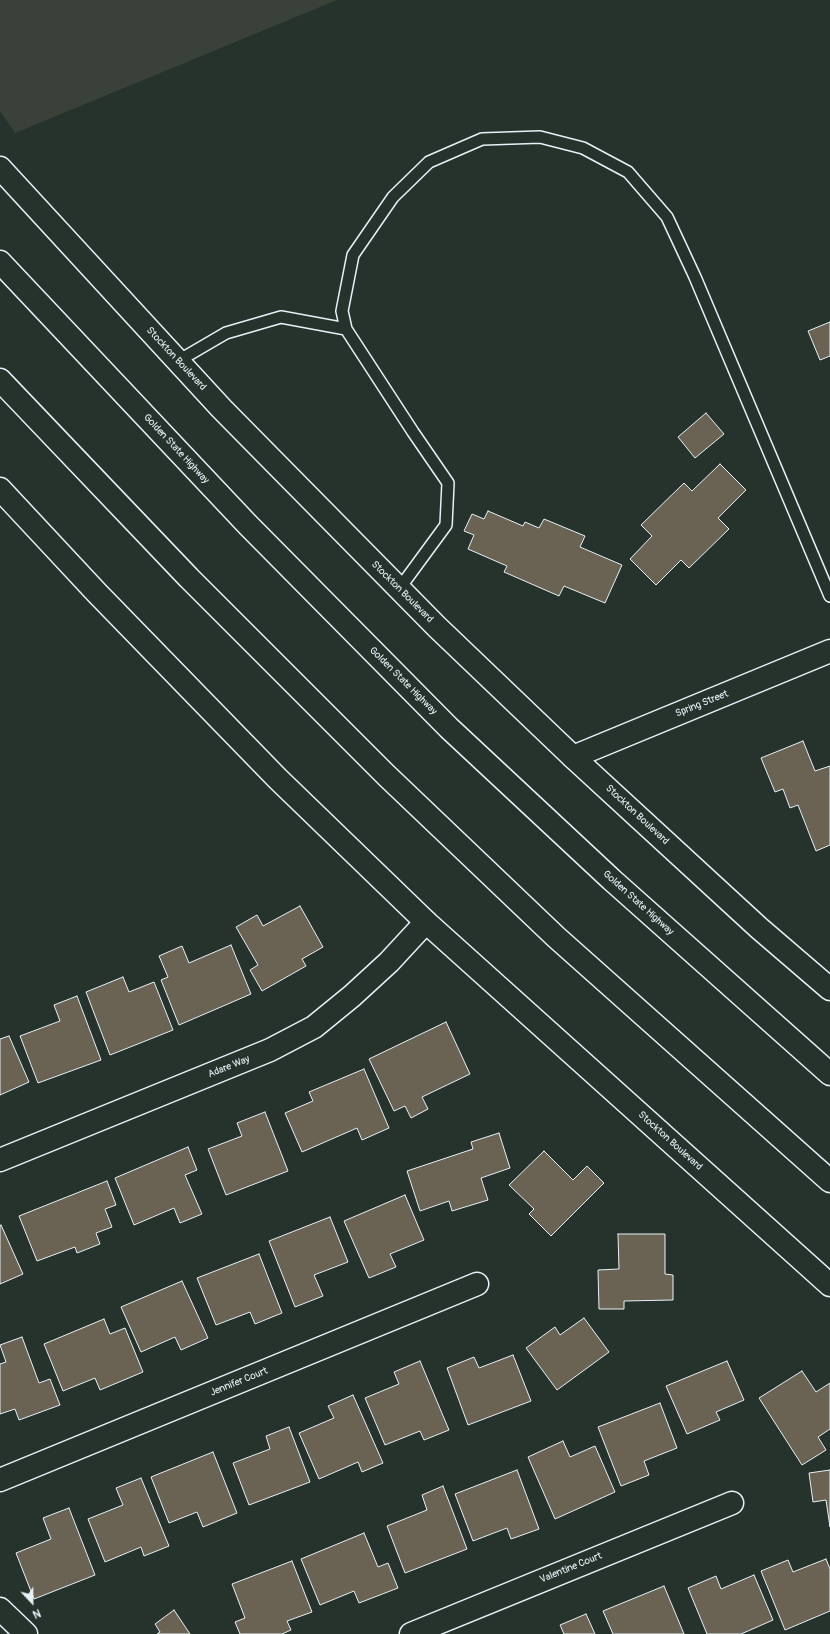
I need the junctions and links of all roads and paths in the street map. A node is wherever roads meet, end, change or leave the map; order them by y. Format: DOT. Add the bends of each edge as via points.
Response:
graph roads {
  1 [pos="0,168"];
  2 [pos="0,262"];
  3 [pos="346,329"];
  4 [pos="178,361"];
  5 [pos="0,380"];
  6 [pos="0,489"];
  7 [pos="399,589"];
  8 [pos="830,596"];
  9 [pos="830,652"];
  10 [pos="573,757"];
  11 [pos="426,922"];
  12 [pos="830,989"];
  13 [pos="830,1074"];
  14 [pos="0,1160"];
  15 [pos="830,1181"];
  16 [pos="477,1284"];
  17 [pos="830,1285"];
  18 [pos="0,1480"];
  19 [pos="732,1503"];
  20 [pos="0,1609"];
  21 [pos="26,1634"];
  22 [pos="411,1634"];
  1 -- 4 [label="main road, Stockton Boulevard"];
  2 -- 13 [label="main road, Golden State Highway" via="248,525 449,728 612,880"];
  3 -- 4 [label="lane" via="282,317 226,333"];
  3 -- 7 [label="lane" via="448,483 446,525"];
  3 -- 8 [label="lane" via="342,311 353,255 393,197 429,162 482,139 540,138 583,148 628,172 667,217 695,277"];
  4 -- 7 [label="main road, Stockton Boulevard"];
  5 -- 15 [label="main road" via="189,578 386,776 556,937"];
  6 -- 11 [label="main road, Stockton Boulevard" via="278,779"];
  7 -- 10 [label="main road, Stockton Boulevard"];
  9 -- 10 [label="main road, Spring Street"];
  10 -- 12 [label="main road, Stockton Boulevard" via="759,928"];
  11 -- 14 [label="main road, Adare Way" via="352,996 314,1027 270,1050"];
  11 -- 17 [label="main road, Stockton Boulevard"];
  16 -- 18 [label="main road, Jennifer Court"];
  19 -- 22 [label="main road, Valentine Court"];
  20 -- 21 [label="main road"];
}
